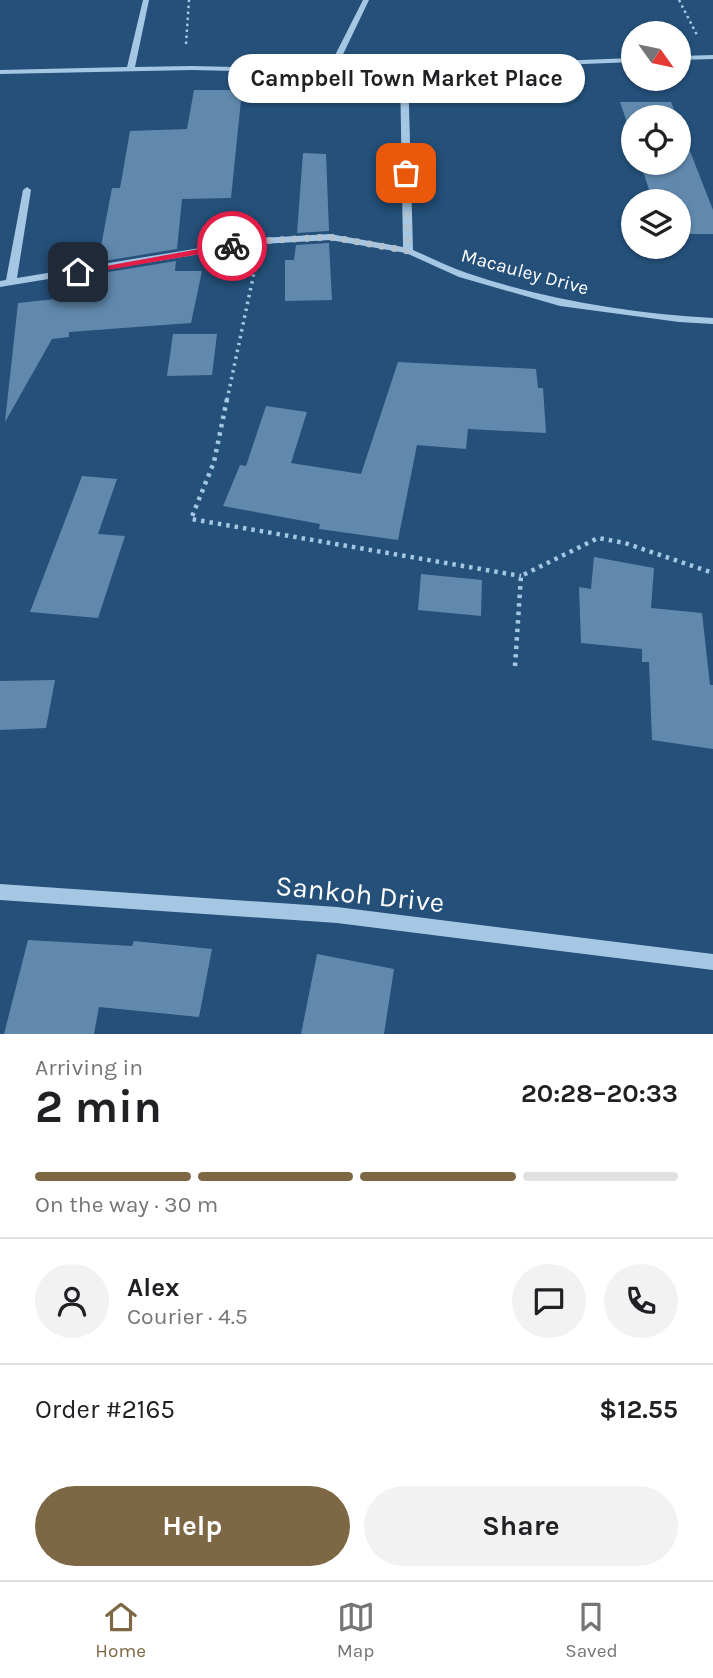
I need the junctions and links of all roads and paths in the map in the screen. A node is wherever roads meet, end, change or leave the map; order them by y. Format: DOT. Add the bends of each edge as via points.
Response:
graph roads {
  1 [pos="146,0"];
  2 [pos="189,0"];
  3 [pos="366,0"];
  4 [pos="679,0"];
  5 [pos="711,57"];
  6 [pos="691,58"];
  7 [pos="621,60"];
  8 [pos="192,68"];
  9 [pos="404,68"];
  10 [pos="130,70"];
  11 [pos="331,71"];
  12 [pos="0,72"];
  13 [pos="27,190"];
  14 [pos="261,241"];
  15 [pos="408,251"];
  16 [pos="5,283"];
  17 [pos="713,321"];
  18 [pos="713,573"];
  19 [pos="521,576"];
  20 [pos="515,666"];
  21 [pos="0,892"];
  22 [pos="713,961"];
  1 -- 10 [label="street"];
  2 -- 8 [label="path" via="186,44"];
  3 -- 11 [label="street"];
  4 -- 5 [label="path"];
  5 -- 6 [label="street"];
  7 -- 9 [label="street"];
  8 -- 10 [label="street"];
  8 -- 11 [label="street"];
  9 -- 11 [label="street"];
  9 -- 15 [label="street"];
  10 -- 12 [label="street"];
  13 -- 16 [label="street"];
  14 -- 15 [label="street, Macauley Drive" via="330,237"];
  14 -- 16 [label="street, Macauley Drive"];
  14 -- 19 [label="path" via="214,461 191,519"];
  15 -- 17 [label="street, Macauley Drive" via="461,275 560,303"];
  18 -- 19 [label="path" via="625,542 598,538"];
  19 -- 20 [label="path"];
  21 -- 22 [label="street, Sankoh Drive" via="337,915"];
}
